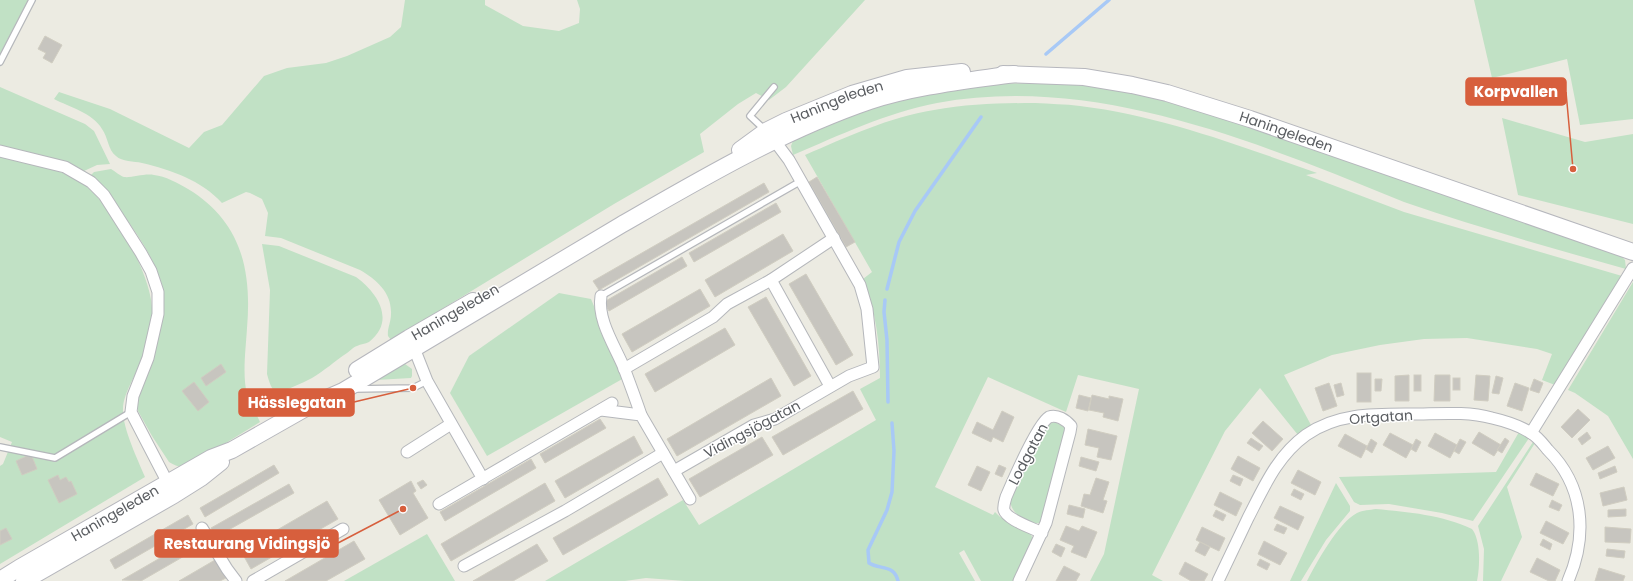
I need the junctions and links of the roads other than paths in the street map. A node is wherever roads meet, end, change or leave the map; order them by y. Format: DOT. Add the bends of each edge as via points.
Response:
graph roads {
  1 [pos="32,0"];
  2 [pos="0,62"];
  3 [pos="774,87"];
  4 [pos="771,136"];
  5 [pos="0,151"];
  6 [pos="801,181"];
  7 [pos="1552,223"];
  8 [pos="834,238"];
  9 [pos="1633,239"];
  10 [pos="1633,252"];
  11 [pos="1633,268"];
  12 [pos="771,280"];
  13 [pos="601,296"];
  14 [pos="412,343"];
  15 [pos="624,368"];
  16 [pos="427,381"];
  17 [pos="830,386"];
  18 [pos="343,391"];
  19 [pos="612,403"];
  20 [pos="312,404"];
  21 [pos="601,410"];
  22 [pos="131,412"];
  23 [pos="641,415"];
  24 [pos="451,424"];
  25 [pos="1532,433"];
  26 [pos="0,447"];
  27 [pos="407,452"];
  28 [pos="663,453"];
  29 [pos="674,471"];
  30 [pos="483,479"];
  31 [pos="171,489"];
  32 [pos="690,499"];
  33 [pos="439,504"];
  34 [pos="202,528"];
  35 [pos="343,529"];
  36 [pos="1042,532"];
  37 [pos="464,566"];
  38 [pos="24,577"];
  39 [pos="0,580"];
  40 [pos="236,581"];
  41 [pos="252,581"];
  42 [pos="1019,581"];
  43 [pos="1218,581"];
  44 [pos="1568,581"];
  1 -- 2 [label="lane"];
  3 -- 4 [label="lane" via="750,116"];
  4 -- 6 [label="street, Vidingsjögatan"];
  4 -- 7 [label="main road, Haningeleden" via="872,101 949,83 1014,74 1084,77 1167,93 1231,112"];
  4 -- 14 [label="main road, Haningeleden" via="605,234 530,270"];
  5 -- 22 [label="street" via="65,167 91,182 104,195 151,271 158,292 158,314 148,358 133,396"];
  6 -- 8 [label="street, Vidingsjögatan"];
  6 -- 13 [label="lane"];
  7 -- 9 [label="main road, Haningeleden"];
  7 -- 10 [label="main road, Haningeleden"];
  8 -- 12 [label="street"];
  8 -- 17 [label="street, Vidingsjögatan" via="860,285 867,309 873,367"];
  11 -- 25 [label="street"];
  12 -- 15 [label="street" via="727,304 713,317"];
  12 -- 17 [label="street"];
  13 -- 15 [label="street" via="599,306"];
  14 -- 16 [label="street"];
  14 -- 18 [label="main road, Haningeleden"];
  14 -- 20 [label="main road, Haningeleden" via="338,382"];
  15 -- 23 [label="street"];
  16 -- 18 [label="lane" via="413,388"];
  16 -- 24 [label="street"];
  17 -- 29 [label="street, Vidingsjögatan" via="775,419 754,425"];
  18 -- 20 [label="main road, Haningeleden"];
  19 -- 21 [label="street"];
  20 -- 31 [label="main road, Haningeleden" via="232,450 218,465"];
  21 -- 23 [label="street"];
  21 -- 30 [label="street"];
  22 -- 26 [label="lane" via="55,458"];
  22 -- 31 [label="street"];
  23 -- 28 [label="street"];
  24 -- 27 [label="street"];
  24 -- 30 [label="street"];
  25 -- 43 [label="street, Ortgatan" via="1493,418 1466,414 1363,415 1326,424 1306,435 1275,466"];
  25 -- 44 [label="street, Ortgatan" via="1563,466 1576,495 1580,540 1578,554"];
  28 -- 29 [label="street"];
  28 -- 37 [label="street" via="565,511"];
  29 -- 32 [label="street"];
  30 -- 33 [label="street"];
  31 -- 38 [label="main road, Haningeleden"];
  34 -- 40 [label="street"];
  35 -- 41 [label="street"];
  36 -- 36 [label="street, Lodgatan" via="1051,507 1071,426 1063,419 1052,416 1047,418 1040,429 1004,504 1007,515"];
  36 -- 42 [label="street, Lodgatan"];
  38 -- 39 [label="main road, Haningeleden"];
}
